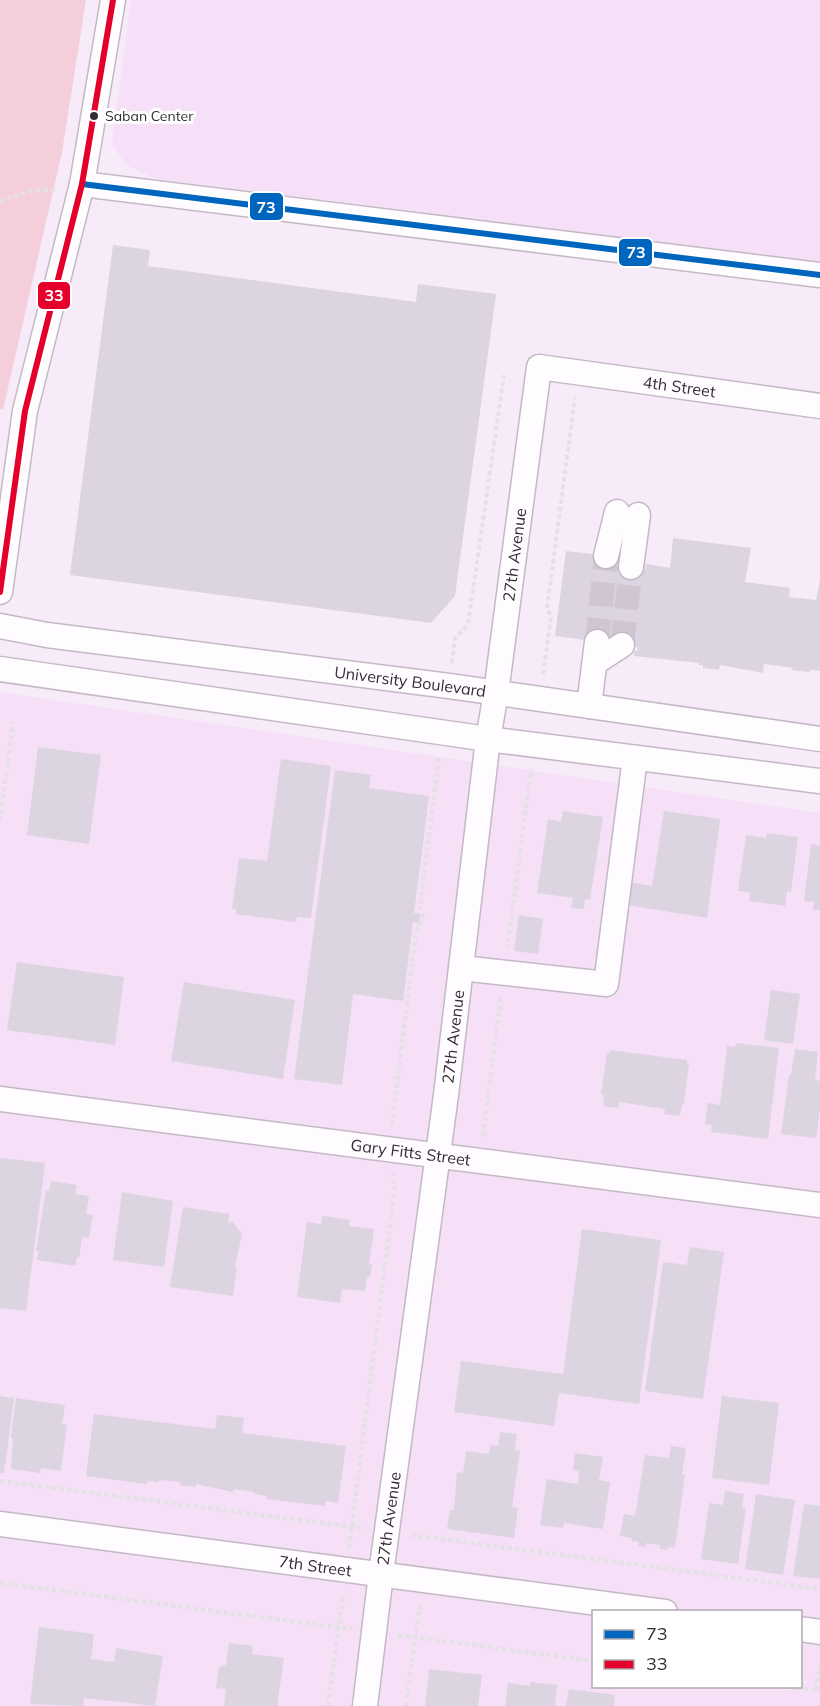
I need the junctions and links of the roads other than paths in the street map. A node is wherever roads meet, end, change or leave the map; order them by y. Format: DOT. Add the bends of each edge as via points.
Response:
graph roads {
  1 [pos="113,0"];
  2 [pos="82,184"];
  3 [pos="820,274"];
  4 [pos="540,367"];
  5 [pos="820,406"];
  6 [pos="606,556"];
  7 [pos="631,567"];
  8 [pos="0,592"];
  9 [pos="0,626"];
  10 [pos="622,645"];
  11 [pos="0,669"];
  12 [pos="496,693"];
  13 [pos="590,706"];
  14 [pos="488,739"];
  15 [pos="820,739"];
  16 [pos="634,758"];
  17 [pos="820,781"];
  18 [pos="461,968"];
  19 [pos="0,1098"];
  20 [pos="438,1156"];
  21 [pos="820,1205"];
  22 [pos="0,1524"];
  23 [pos="381,1574"];
  24 [pos="657,1610"];
  25 [pos="802,1629"];
  26 [pos="820,1632"];
  27 [pos="365,1706"];
  1 -- 2 [label="street"];
  2 -- 3 [label="street"];
  2 -- 8 [label="street" via="25,411"];
  4 -- 5 [label="street, 4th Street"];
  4 -- 12 [label="street, 27th Avenue"];
  6 -- 7 [label="street" via="627,513"];
  9 -- 12 [label="street, University Boulevard"];
  10 -- 13 [label="street" via="596,652"];
  11 -- 14 [label="street"];
  12 -- 13 [label="street, University Boulevard"];
  12 -- 14 [label="street, 27th Avenue"];
  13 -- 15 [label="street, University Boulevard"];
  14 -- 16 [label="street"];
  14 -- 18 [label="street, 27th Avenue"];
  16 -- 17 [label="street"];
  16 -- 18 [label="street" via="606,984"];
  18 -- 20 [label="street, 27th Avenue"];
  19 -- 20 [label="street, Gary Fitts Street"];
  20 -- 21 [label="street, Gary Fitts Street"];
  20 -- 23 [label="street, 27th Avenue"];
  22 -- 23 [label="street, 7th Street"];
  23 -- 24 [label="street, 7th Street"];
  23 -- 27 [label="street, 27th Avenue"];
  25 -- 26 [label="street"];
}
